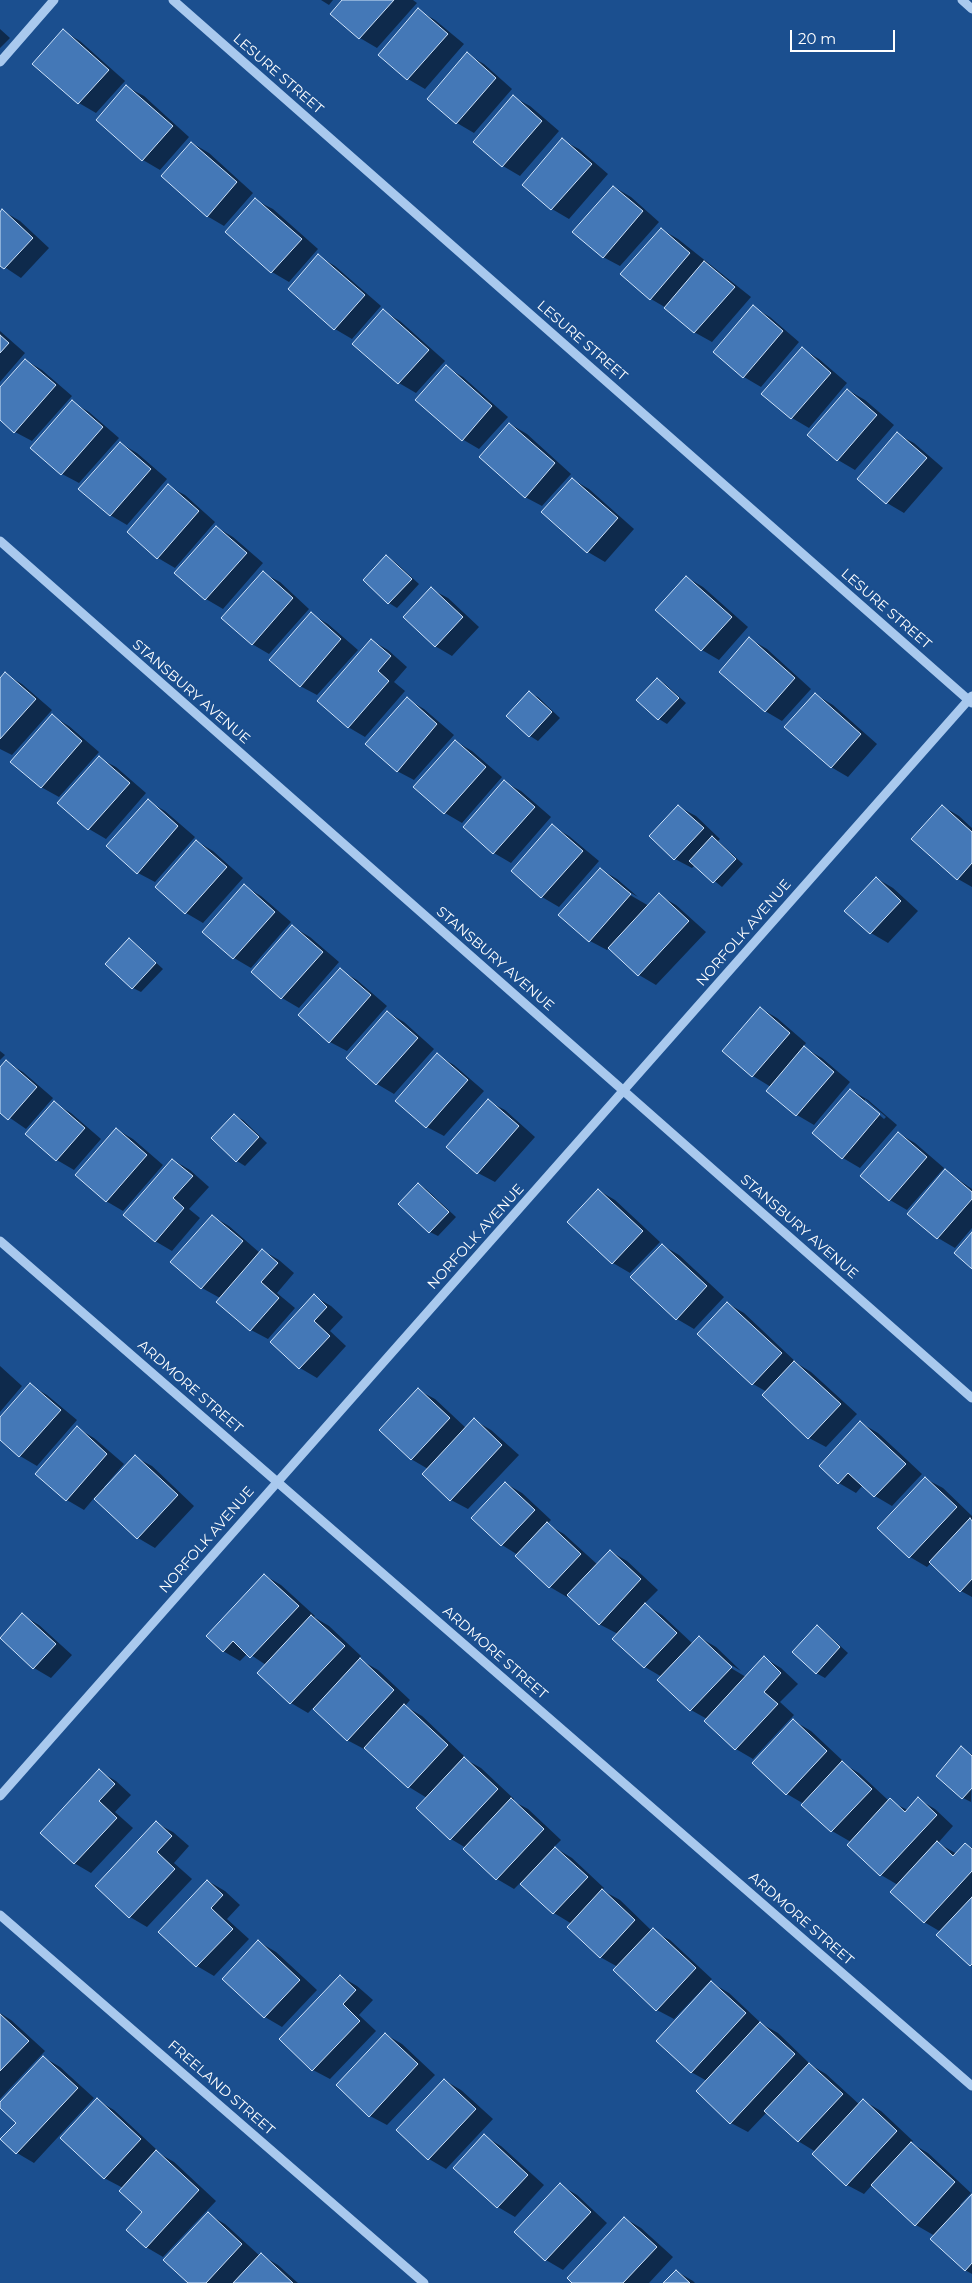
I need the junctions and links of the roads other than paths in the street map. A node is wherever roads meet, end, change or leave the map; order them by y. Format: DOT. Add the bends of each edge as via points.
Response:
graph roads {
  1 [pos="54,0"];
  2 [pos="173,0"];
  3 [pos="962,0"];
  4 [pos="972,9"];
  5 [pos="0,62"];
  6 [pos="0,542"];
  7 [pos="971,700"];
  8 [pos="624,1090"];
  9 [pos="0,1241"];
  10 [pos="972,1398"];
  11 [pos="278,1482"];
  12 [pos="0,1796"];
  13 [pos="0,1915"];
  14 [pos="972,2086"];
  15 [pos="424,2283"];
  1 -- 5 [label="street"];
  2 -- 7 [label="street, LESURE STREET"];
  3 -- 4 [label="street"];
  6 -- 8 [label="street, STANSBURY AVENUE"];
  7 -- 8 [label="street, NORFOLK AVENUE"];
  8 -- 10 [label="street, STANSBURY AVENUE"];
  8 -- 11 [label="street, NORFOLK AVENUE"];
  9 -- 11 [label="street, ARDMORE STREET"];
  11 -- 12 [label="street, NORFOLK AVENUE"];
  11 -- 14 [label="street, ARDMORE STREET"];
  13 -- 15 [label="street, FREELAND STREET"];
}
